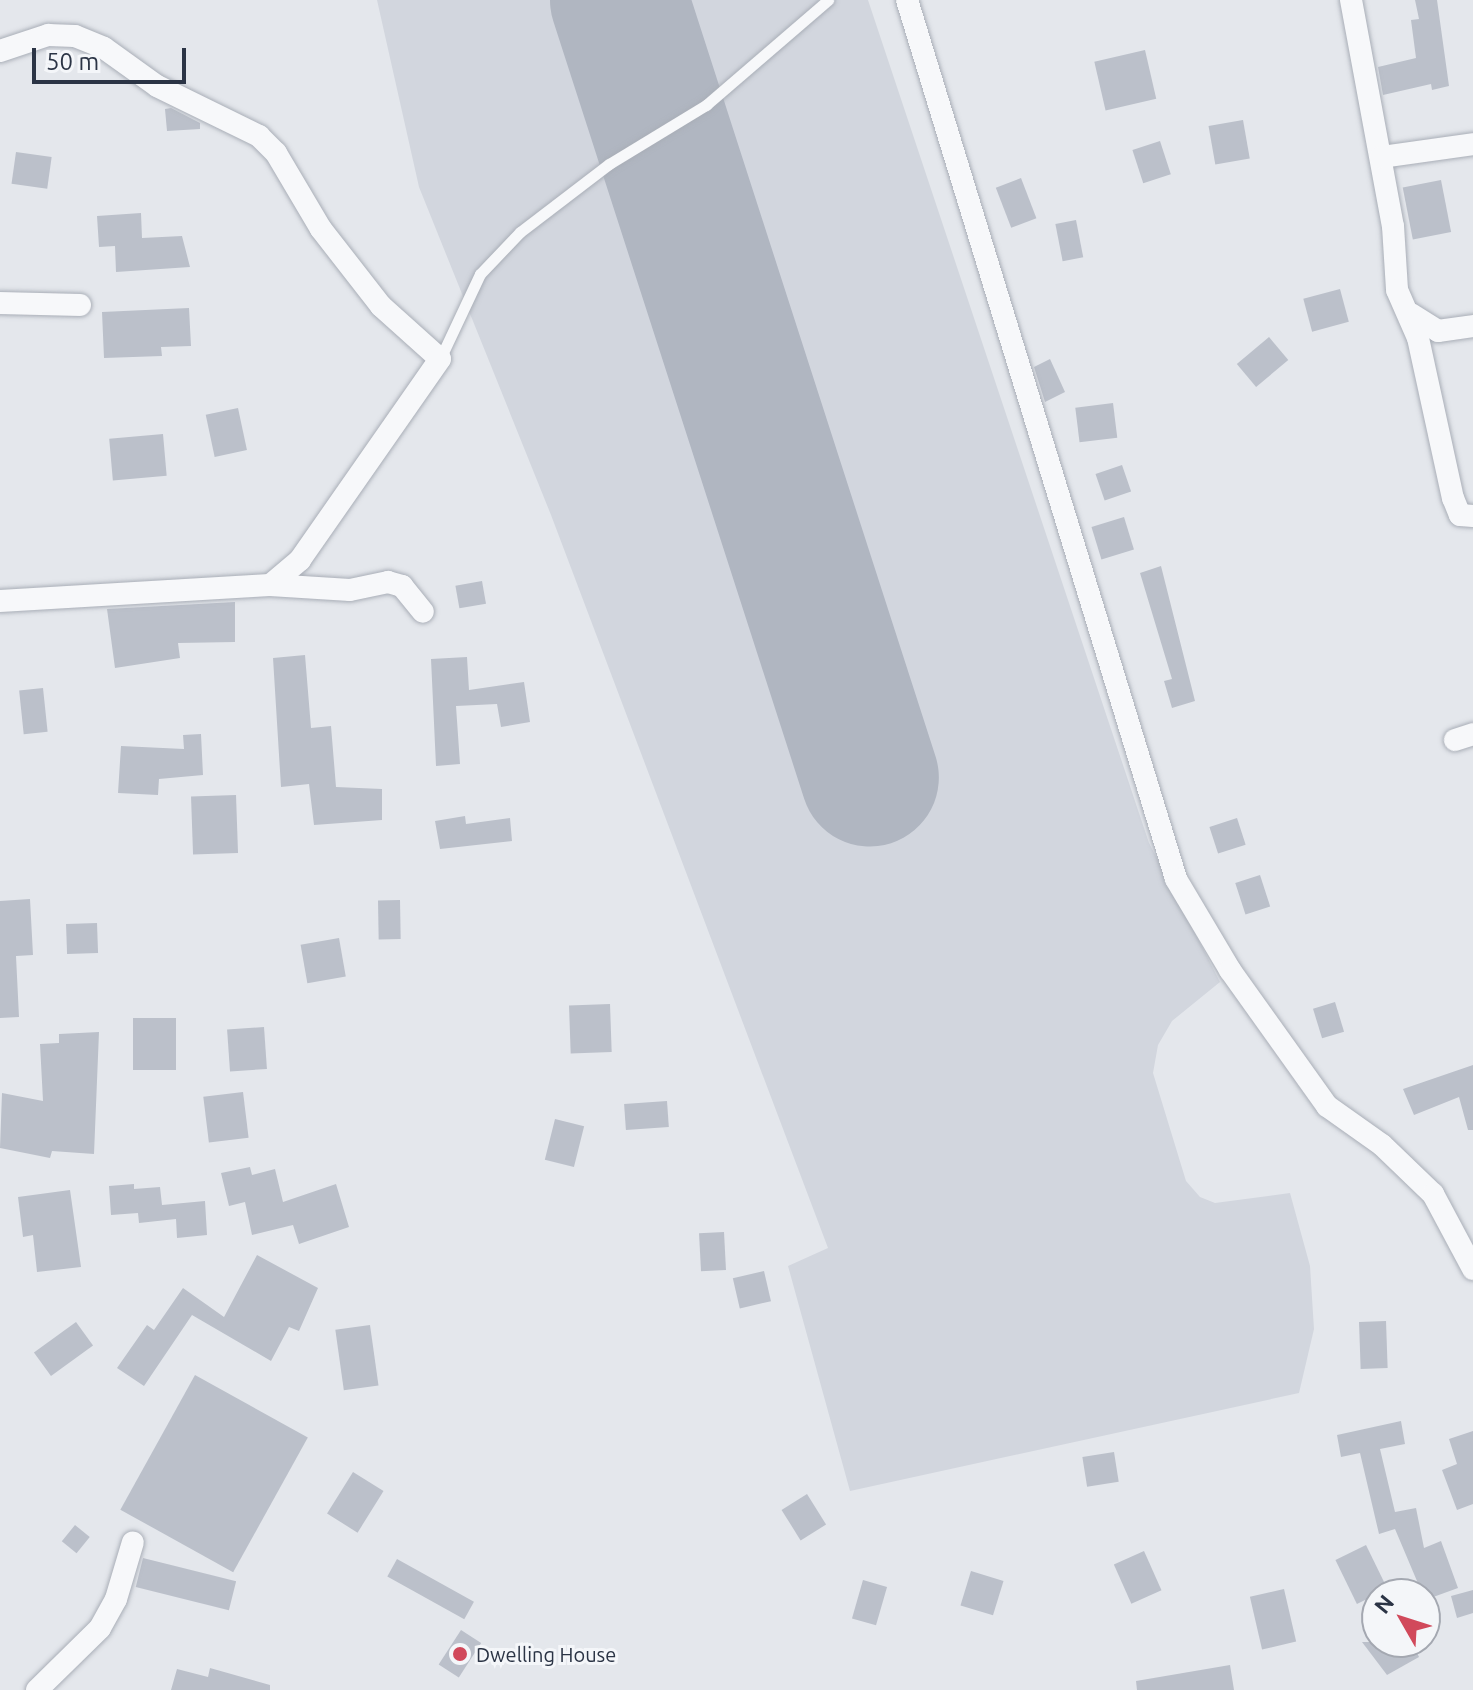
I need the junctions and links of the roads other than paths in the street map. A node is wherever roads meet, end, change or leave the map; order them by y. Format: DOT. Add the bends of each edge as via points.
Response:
graph roads {
  1 [pos="828,0"];
  2 [pos="907,0"];
  3 [pos="1351,0"];
  4 [pos="0,51"];
  5 [pos="1473,144"];
  6 [pos="1381,157"];
  7 [pos="0,303"];
  8 [pos="80,305"];
  9 [pos="1411,314"];
  10 [pos="1473,326"];
  11 [pos="440,359"];
  12 [pos="1473,516"];
  13 [pos="270,585"];
  14 [pos="0,601"];
  15 [pos="423,612"];
  16 [pos="1473,1269"];
  17 [pos="133,1542"];
  18 [pos="37,1690"];
  1 -- 11 [label="lane" via="706,105 609,164 520,232 480,274"];
  2 -- 16 [label="street" via="1176,879 1230,970 1327,1106 1382,1145 1433,1194"];
  3 -- 6 [label="street" via="1364,90"];
  4 -- 11 [label="street" via="48,35 75,36 104,48 157,86 259,136 381,306"];
  5 -- 6 [label="street"];
  6 -- 9 [label="street" via="1397,290"];
  7 -- 8 [label="street"];
  9 -- 10 [label="street" via="1438,331"];
  9 -- 12 [label="street" via="1453,498 1460,515"];
  11 -- 13 [label="street" via="300,560"];
  13 -- 14 [label="street"];
  13 -- 15 [label="street" via="313,591 388,582 402,586"];
  17 -- 18 [label="street" via="116,1599 100,1628"];
}
